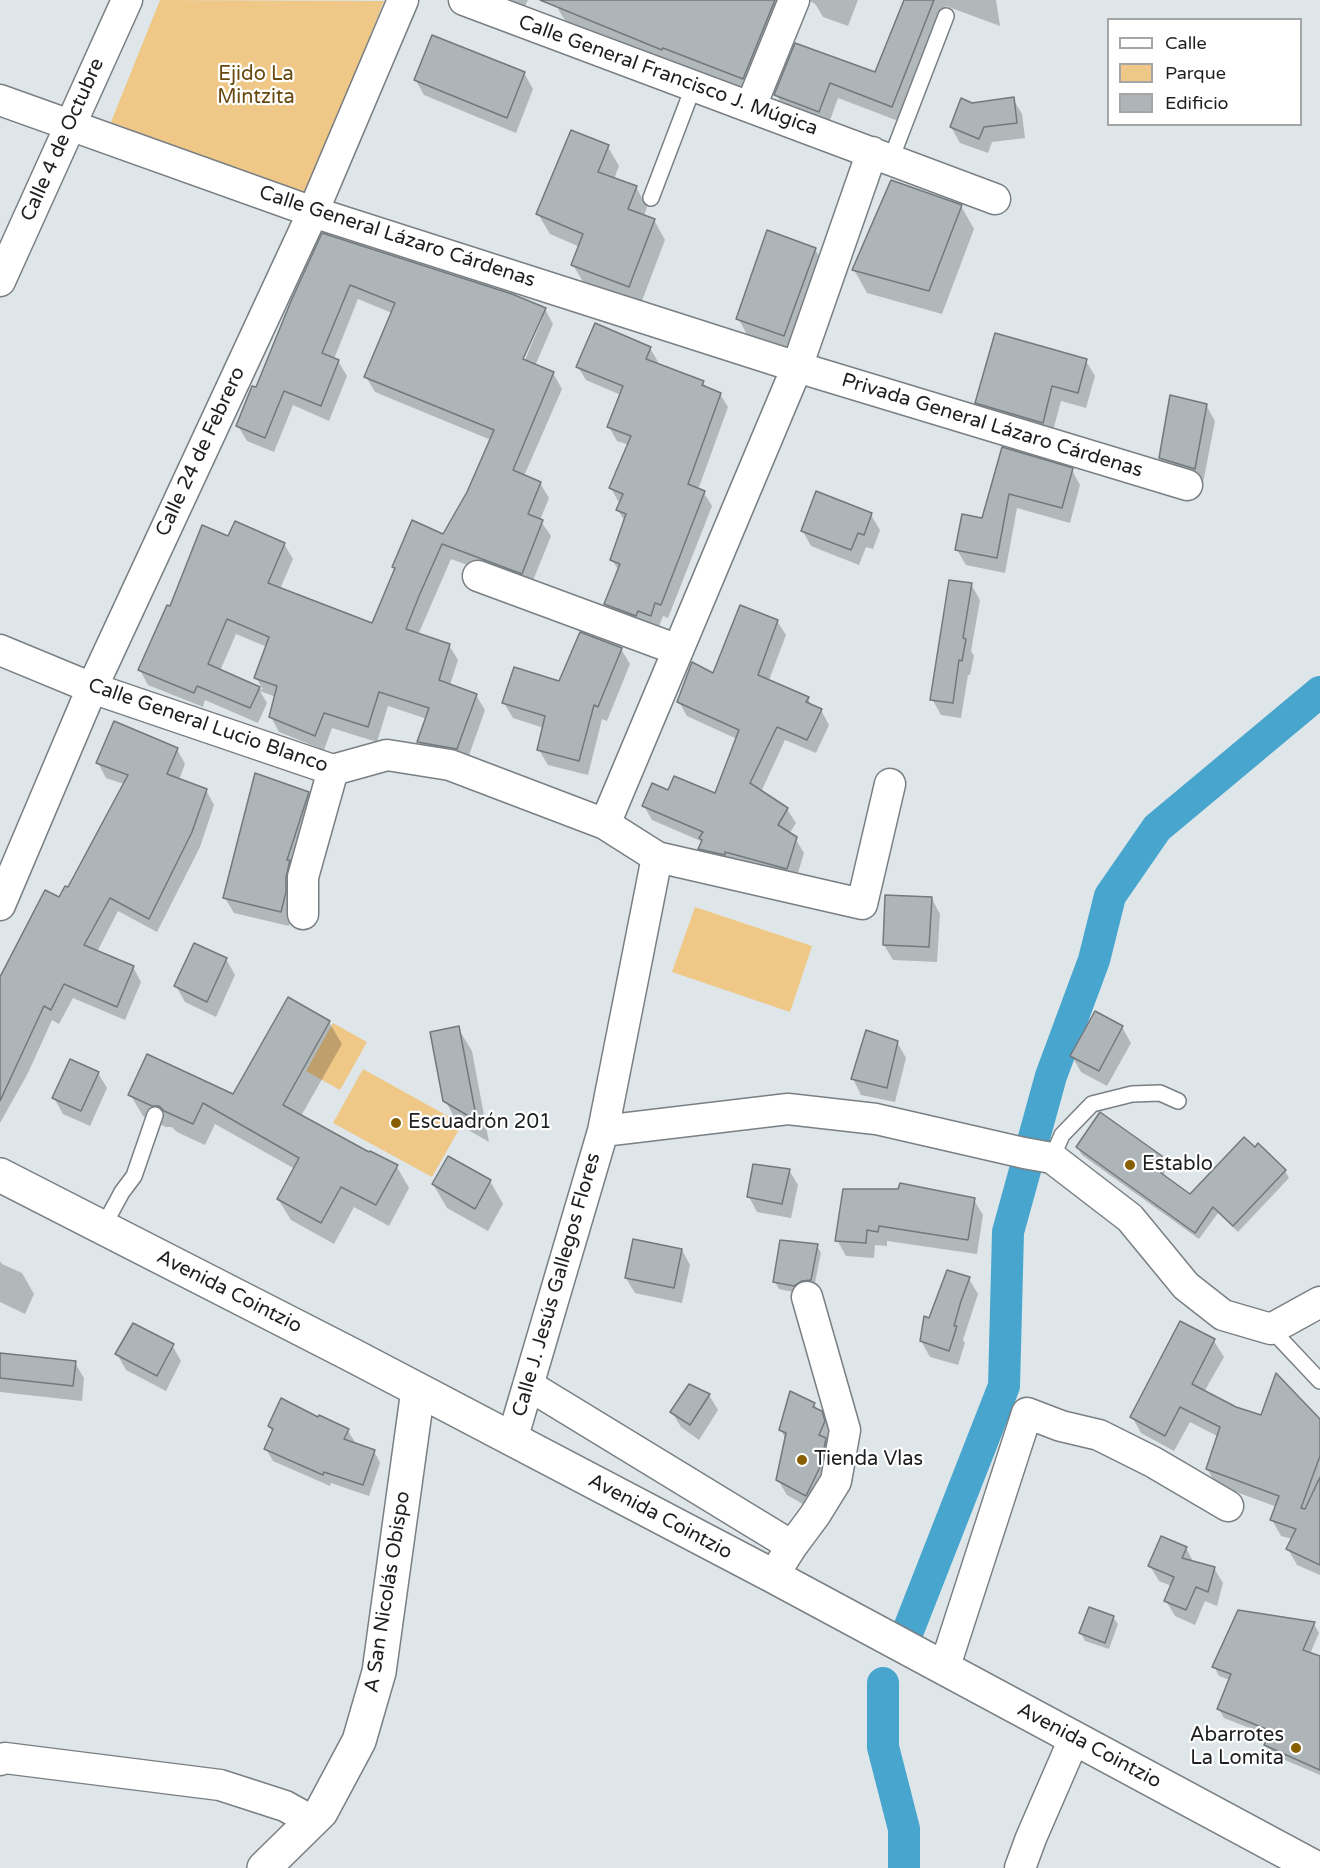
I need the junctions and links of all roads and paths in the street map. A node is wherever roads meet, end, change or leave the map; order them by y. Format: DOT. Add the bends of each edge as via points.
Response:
graph roads {
  1 [pos="127,0"];
  2 [pos="403,0"];
  3 [pos="464,0"];
  4 [pos="794,0"];
  5 [pos="946,16"];
  6 [pos="694,85"];
  7 [pos="0,100"];
  8 [pos="751,106"];
  9 [pos="70,123"];
  10 [pos="881,155"];
  11 [pos="651,198"];
  12 [pos="995,199"];
  13 [pos="314,212"];
  14 [pos="0,281"];
  15 [pos="796,367"];
  16 [pos="1186,485"];
  17 [pos="478,576"];
  18 [pos="0,650"];
  19 [pos="678,650"];
  20 [pos="92,688"];
  21 [pos="333,770"];
  22 [pos="890,784"];
  23 [pos="605,824"];
  24 [pos="657,857"];
  25 [pos="0,905"];
  26 [pos="303,914"];
  27 [pos="1178,1101"];
  28 [pos="155,1114"];
  29 [pos="603,1131"];
  30 [pos="1039,1155"];
  31 [pos="0,1175"];
  32 [pos="103,1227"];
  33 [pos="807,1297"];
  34 [pos="1320,1302"];
  35 [pos="1271,1329"];
  36 [pos="1320,1381"];
  37 [pos="528,1386"];
  38 [pos="418,1390"];
  39 [pos="512,1440"];
  40 [pos="1228,1506"];
  41 [pos="792,1546"];
  42 [pos="773,1576"];
  43 [pos="944,1669"];
  44 [pos="1074,1739"];
  45 [pos="0,1760"];
  46 [pos="312,1821"];
  47 [pos="264,1868"];
  48 [pos="1020,1868"];
  49 [pos="1316,1868"];
  1 -- 9 [label="street, Calle 4 de Octubre"];
  2 -- 13 [label="street, Calle 24 de Febrero"];
  3 -- 6 [label="street, Calle General Francisco J. Múgica"];
  4 -- 8 [label="street"];
  5 -- 10 [label="lane"];
  6 -- 8 [label="street, Calle General Francisco J. Múgica"];
  6 -- 11 [label="lane"];
  7 -- 9 [label="street, Calle General Lázaro Cárdenas"];
  8 -- 10 [label="street, Calle General Francisco J. Múgica"];
  9 -- 13 [label="street, Calle General Lázaro Cárdenas"];
  9 -- 14 [label="street, Calle 4 de Octubre"];
  10 -- 12 [label="street, Calle General Francisco J. Múgica"];
  10 -- 15 [label="street"];
  13 -- 15 [label="street, Calle General Lázaro Cárdenas"];
  13 -- 20 [label="street, Calle 24 de Febrero"];
  15 -- 16 [label="street, Privada General Lázaro Cárdenas"];
  15 -- 19 [label="street"];
  17 -- 19 [label="street"];
  18 -- 20 [label="street, Calle General Lucio Blanco"];
  19 -- 23 [label="street"];
  20 -- 21 [label="street, Calle General Lucio Blanco"];
  20 -- 25 [label="street, Calle 24 de Febrero"];
  21 -- 23 [label="street, Calle General Lucio Blanco" via="387,755 450,765"];
  21 -- 26 [label="street" via="303,877"];
  22 -- 24 [label="street, Calle General Lucio Blanco" via="862,904"];
  23 -- 24 [label="street, Calle General Lucio Blanco"];
  24 -- 29 [label="street, Calle J. Jesús Gallegos Flores"];
  27 -- 30 [label="lane" via="1160,1093 1132,1094 1092,1104"];
  28 -- 32 [label="lane" via="134,1176"];
  29 -- 30 [label="street, Calle J. Jesús Gallegos Flores" via="788,1109 876,1119"];
  29 -- 37 [label="street, Calle J. Jesús Gallegos Flores"];
  30 -- 35 [label="street" via="1130,1218 1186,1286 1223,1316"];
  31 -- 32 [label="main road, Avenida Cointzio"];
  32 -- 38 [label="main road, Avenida Cointzio"];
  33 -- 41 [label="street" via="845,1430 836,1481"];
  34 -- 35 [label="street"];
  35 -- 36 [label="lane"];
  37 -- 39 [label="street, Calle J. Jesús Gallegos Flores"];
  37 -- 41 [label="street"];
  38 -- 39 [label="main road, Avenida Cointzio"];
  38 -- 46 [label="main road, A San Nicolás Obispo" via="379,1672 359,1742 321,1812"];
  39 -- 42 [label="main road, Avenida Cointzio"];
  40 -- 43 [label="street" via="1100,1435 1026,1413"];
  41 -- 42 [label="street"];
  42 -- 43 [label="main road, Avenida Cointzio"];
  43 -- 44 [label="main road, Avenida Cointzio"];
  44 -- 48 [label="street"];
  44 -- 49 [label="main road, Avenida Cointzio"];
  45 -- 46 [label="street" via="220,1785 285,1806"];
  46 -- 47 [label="main road, A San Nicolás Obispo"];
}
